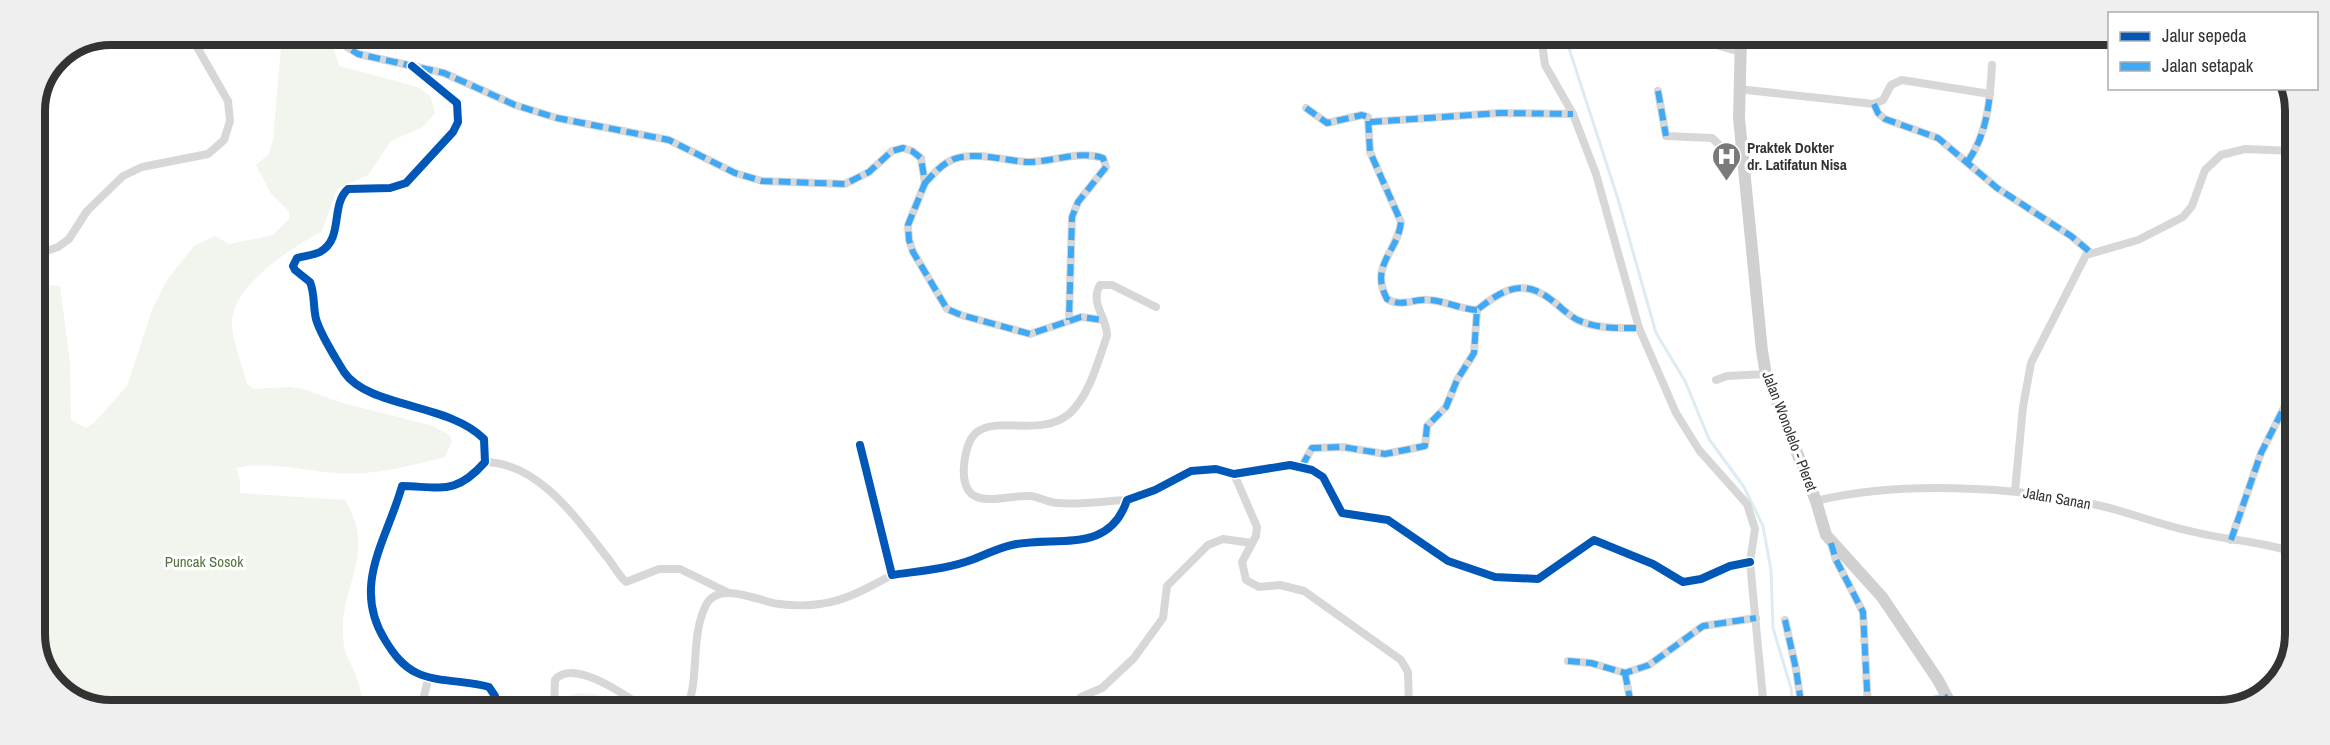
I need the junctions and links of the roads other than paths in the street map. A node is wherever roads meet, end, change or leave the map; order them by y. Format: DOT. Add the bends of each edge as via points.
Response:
graph roads {
  1 [pos="195,45"];
  2 [pos="346,45"];
  3 [pos="1542,45"];
  4 [pos="1717,45"];
  5 [pos="1740,45"];
  6 [pos="1740,52"];
  7 [pos="1992,65"];
  8 [pos="412,66"];
  9 [pos="1738,89"];
  10 [pos="1658,91"];
  11 [pos="1990,94"];
  12 [pos="1874,104"];
  13 [pos="1306,108"];
  14 [pos="1573,114"];
  15 [pos="1370,122"];
  16 [pos="2285,151"];
  17 [pos="1743,158"];
  18 [pos="1968,161"];
  19 [pos="925,183"];
  20 [pos="45,251"];
  21 [pos="2090,252"];
  22 [pos="1156,307"];
  23 [pos="1477,310"];
  24 [pos="1069,320"];
  25 [pos="1104,320"];
  26 [pos="1639,328"];
  27 [pos="1766,374"];
  28 [pos="1716,380"];
  29 [pos="2285,406"];
  30 [pos="860,445"];
  31 [pos="485,462"];
  32 [pos="1302,466"];
  33 [pos="1234,474"];
  34 [pos="2015,491"];
  35 [pos="1127,500"];
  36 [pos="1816,501"];
  37 [pos="2230,540"];
  38 [pos="1252,543"];
  39 [pos="1831,543"];
  40 [pos="2285,550"];
  41 [pos="1750,562"];
  42 [pos="892,575"];
  43 [pos="727,592"];
  44 [pos="1756,618"];
  45 [pos="1785,621"];
  46 [pos="1568,661"];
  47 [pos="1625,673"];
  48 [pos="429,675"];
  49 [pos="1081,697"];
  50 [pos="1948,697"];
  51 [pos="423,700"];
  52 [pos="495,700"];
  53 [pos="554,700"];
  54 [pos="632,700"];
  55 [pos="689,700"];
  56 [pos="1409,700"];
  57 [pos="1630,700"];
  58 [pos="1763,700"];
  59 [pos="1801,700"];
  60 [pos="1868,700"];
  61 [pos="1929,700"];
  62 [pos="1949,700"];
  1 -- 20 [label="street" via="228,101 230,121 224,140 208,154 142,167 123,176 87,211 69,239"];
  2 -- 8 [label="street" via="358,54"];
  3 -- 14 [label="street" via="1545,64"];
  4 -- 6 [label="street"];
  5 -- 6 [label="main road, Jalan Wonolelo - Pleret"];
  6 -- 9 [label="main road, Jalan Wonolelo - Pleret"];
  7 -- 11 [label="street"];
  8 -- 19 [label="street" via="444,73 515,105 557,118 669,140 735,173 762,181 845,184 869,172 892,151 903,148 921,158"];
  8 -- 31 [label="street" via="457,103 458,122 453,132 406,183 390,188 348,189 339,203 331,242 321,251 297,258 293,266 310,282 318,324 352,381 371,392 473,427 484,439"];
  9 -- 12 [label="street"];
  9 -- 17 [label="main road, Jalan Wonolelo - Pleret"];
  10 -- 17 [label="street" via="1666,136 1712,138 1729,154"];
  11 -- 12 [label="street" via="1902,80 1891,85 1883,100"];
  11 -- 18 [label="street" via="1980,141"];
  12 -- 18 [label="street" via="1885,119 1938,138"];
  13 -- 15 [label="street" via="1327,123 1362,115"];
  14 -- 15 [label="street" via="1499,113"];
  14 -- 26 [label="street" via="1596,174"];
  15 -- 23 [label="street" via="1370,152 1401,222 1382,269 1387,299 1402,304 1429,300"];
  16 -- 21 [label="street" via="2245,149 2221,154 2205,170 2192,206 2183,218 2138,240"];
  17 -- 27 [label="main road, Jalan Wonolelo - Pleret"];
  18 -- 21 [label="street" via="1997,188"];
  19 -- 24 [label="street" via="908,225 909,240 947,309 1030,333"];
  19 -- 24 [label="street" via="953,159 968,156 1031,162 1074,156 1103,158 1106,167 1078,202 1072,217"];
  21 -- 34 [label="street" via="2031,363"];
  22 -- 25 [label="street" via="1103,284 1098,288 1097,300 1098,312"];
  23 -- 26 [label="street" via="1498,293 1526,288 1546,296 1578,321 1607,328"];
  23 -- 32 [label="street" via="1474,353 1446,407 1427,426 1425,446 1385,454 1343,447 1312,448"];
  24 -- 25 [label="street"];
  25 -- 35 [label="street" via="1107,336 1083,396 1071,412 1061,420 1038,426 996,426 977,431 971,439 964,471 970,492 987,501 1023,496 1057,503"];
  26 -- 41 [label="street" via="1687,433 1747,504 1755,529"];
  27 -- 28 [label="street"];
  27 -- 36 [label="main road, Jalan Wonolelo - Pleret"];
  29 -- 37 [label="street" via="2261,453"];
  30 -- 42 [label="street"];
  31 -- 43 [label="street" via="497,462 520,472 553,493 626,582 659,569 680,569"];
  31 -- 48 [label="street" via="462,484 453,487 402,486 378,550 370,585 376,625 396,658 416,673"];
  32 -- 33 [label="street" via="1278,465"];
  32 -- 41 [label="street" via="1323,477 1342,513 1388,520 1448,561 1486,575 1538,579 1594,540 1653,564 1683,582"];
  33 -- 35 [label="street" via="1216,469 1191,471"];
  33 -- 38 [label="street" via="1255,518 1257,527"];
  34 -- 36 [label="street, Jalan Sanan" via="1885,489"];
  34 -- 37 [label="street, Jalan Sanan" via="2094,504"];
  35 -- 42 [label="street" via="1114,525 1087,538 1064,543 1016,544 954,565"];
  36 -- 39 [label="main road, Jalan Wonolelo - Pleret"];
  37 -- 40 [label="street, Jalan Sanan"];
  38 -- 49 [label="street" via="1223,539 1208,545 1167,586 1163,618 1134,658 1102,688"];
  38 -- 56 [label="street" via="1242,562 1251,585 1280,585 1304,591 1401,660 1408,672"];
  39 -- 50 [label="main road, Jalan Wonolelo - Pleret" via="1870,581"];
  39 -- 60 [label="street" via="1863,612"];
  41 -- 44 [label="street"];
  42 -- 43 [label="street" via="849,598 829,603 795,606"];
  43 -- 55 [label="street" via="711,598 706,606"];
  44 -- 47 [label="street" via="1703,627 1649,665"];
  44 -- 58 [label="street"];
  45 -- 59 [label="street"];
  46 -- 47 [label="street"];
  47 -- 57 [label="street"];
  48 -- 51 [label="street"];
  48 -- 52 [label="street" via="489,687"];
  50 -- 61 [label="street"];
  50 -- 62 [label="main road, Jalan Wonolelo - Pleret"];
  53 -- 54 [label="street" via="555,680 571,672 593,677"];
}
